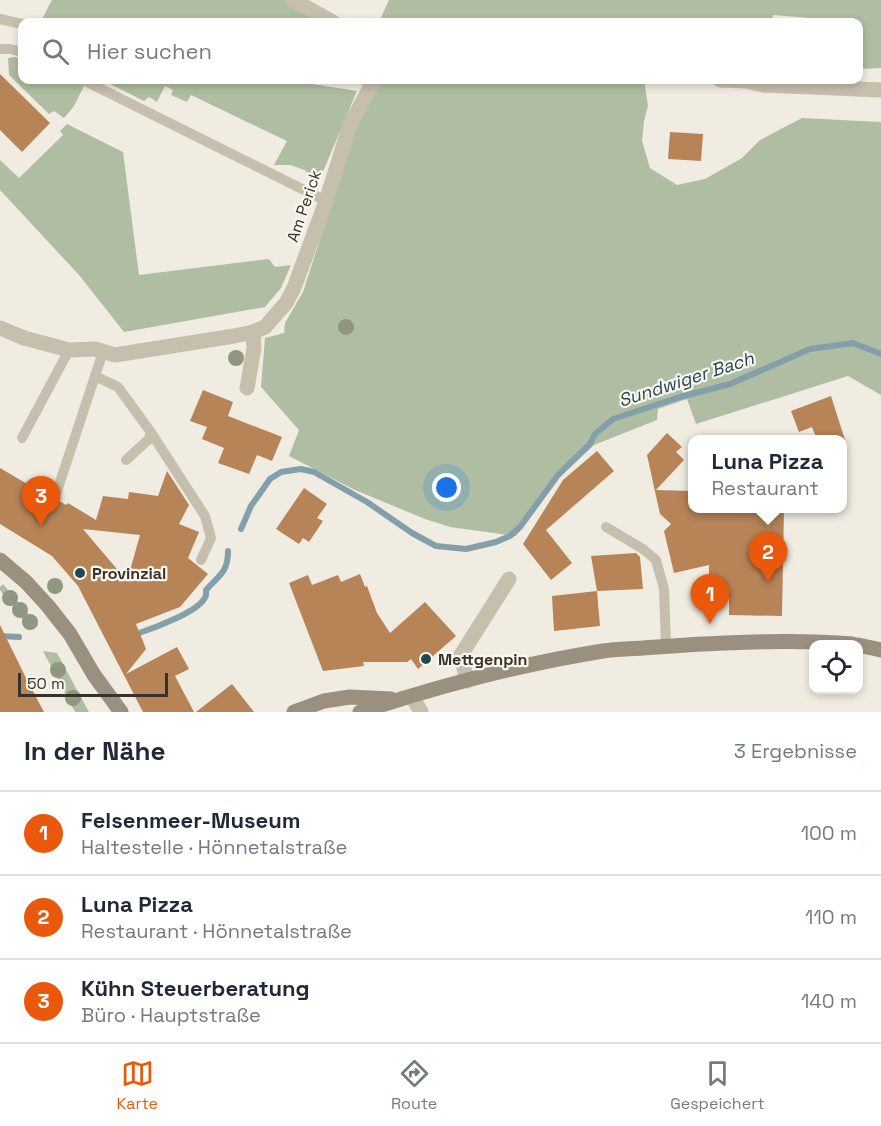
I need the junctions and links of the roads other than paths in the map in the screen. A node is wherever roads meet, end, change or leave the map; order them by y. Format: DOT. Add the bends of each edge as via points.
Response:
graph roads {
  1 [pos="293,0"];
  2 [pos="326,18"];
  3 [pos="0,19"];
  4 [pos="18,23"];
  5 [pos="0,49"];
  6 [pos="18,51"];
  7 [pos="91,84"];
  8 [pos="372,84"];
  9 [pos="763,84"];
  10 [pos="881,90"];
  11 [pos="326,201"];
  12 [pos="0,328"];
  13 [pos="253,332"];
  14 [pos="69,350"];
  15 [pos="103,352"];
  16 [pos="95,376"];
  17 [pos="247,388"];
  18 [pos="150,431"];
  19 [pos="22,438"];
  20 [pos="126,460"];
  21 [pos="57,491"];
  22 [pos="606,527"];
  23 [pos="201,560"];
  24 [pos="0,561"];
  25 [pos="509,579"];
  26 [pos="809,641"];
  27 [pos="666,646"];
  28 [pos="863,646"];
  29 [pos="881,650"];
  30 [pos="94,675"];
  31 [pos="467,681"];
  32 [pos="406,698"];
  33 [pos="109,712"];
  34 [pos="121,712"];
  35 [pos="294,712"];
  36 [pos="360,712"];
  37 [pos="421,712"];
  1 -- 2 [label="street"];
  3 -- 4 [label="lane"];
  5 -- 6 [label="lane"];
  7 -- 11 [label="lane"];
  8 -- 11 [label="street, Am Perick" via="350,125"];
  9 -- 10 [label="street"];
  11 -- 13 [label="street, Am Perick" via="286,303 265,327"];
  12 -- 14 [label="street"];
  13 -- 15 [label="street" via="115,355"];
  13 -- 17 [label="street" via="255,348"];
  14 -- 15 [label="street"];
  14 -- 19 [label="lane"];
  15 -- 16 [label="lane"];
  16 -- 18 [label="lane" via="118,387"];
  16 -- 21 [label="lane"];
  18 -- 20 [label="lane" via="148,440"];
  18 -- 23 [label="lane" via="205,516 211,538"];
  22 -- 27 [label="lane" via="656,560 664,589"];
  24 -- 30 [label="main road" via="48,606"];
  25 -- 31 [label="street" via="461,655"];
  26 -- 27 [label="main road"];
  27 -- 31 [label="main road" via="556,659"];
  28 -- 29 [label="main road"];
  30 -- 33 [label="main road"];
  30 -- 34 [label="main road"];
  31 -- 32 [label="main road"];
  32 -- 35 [label="main road" via="350,697"];
  32 -- 36 [label="main road"];
  32 -- 37 [label="street"];
}
